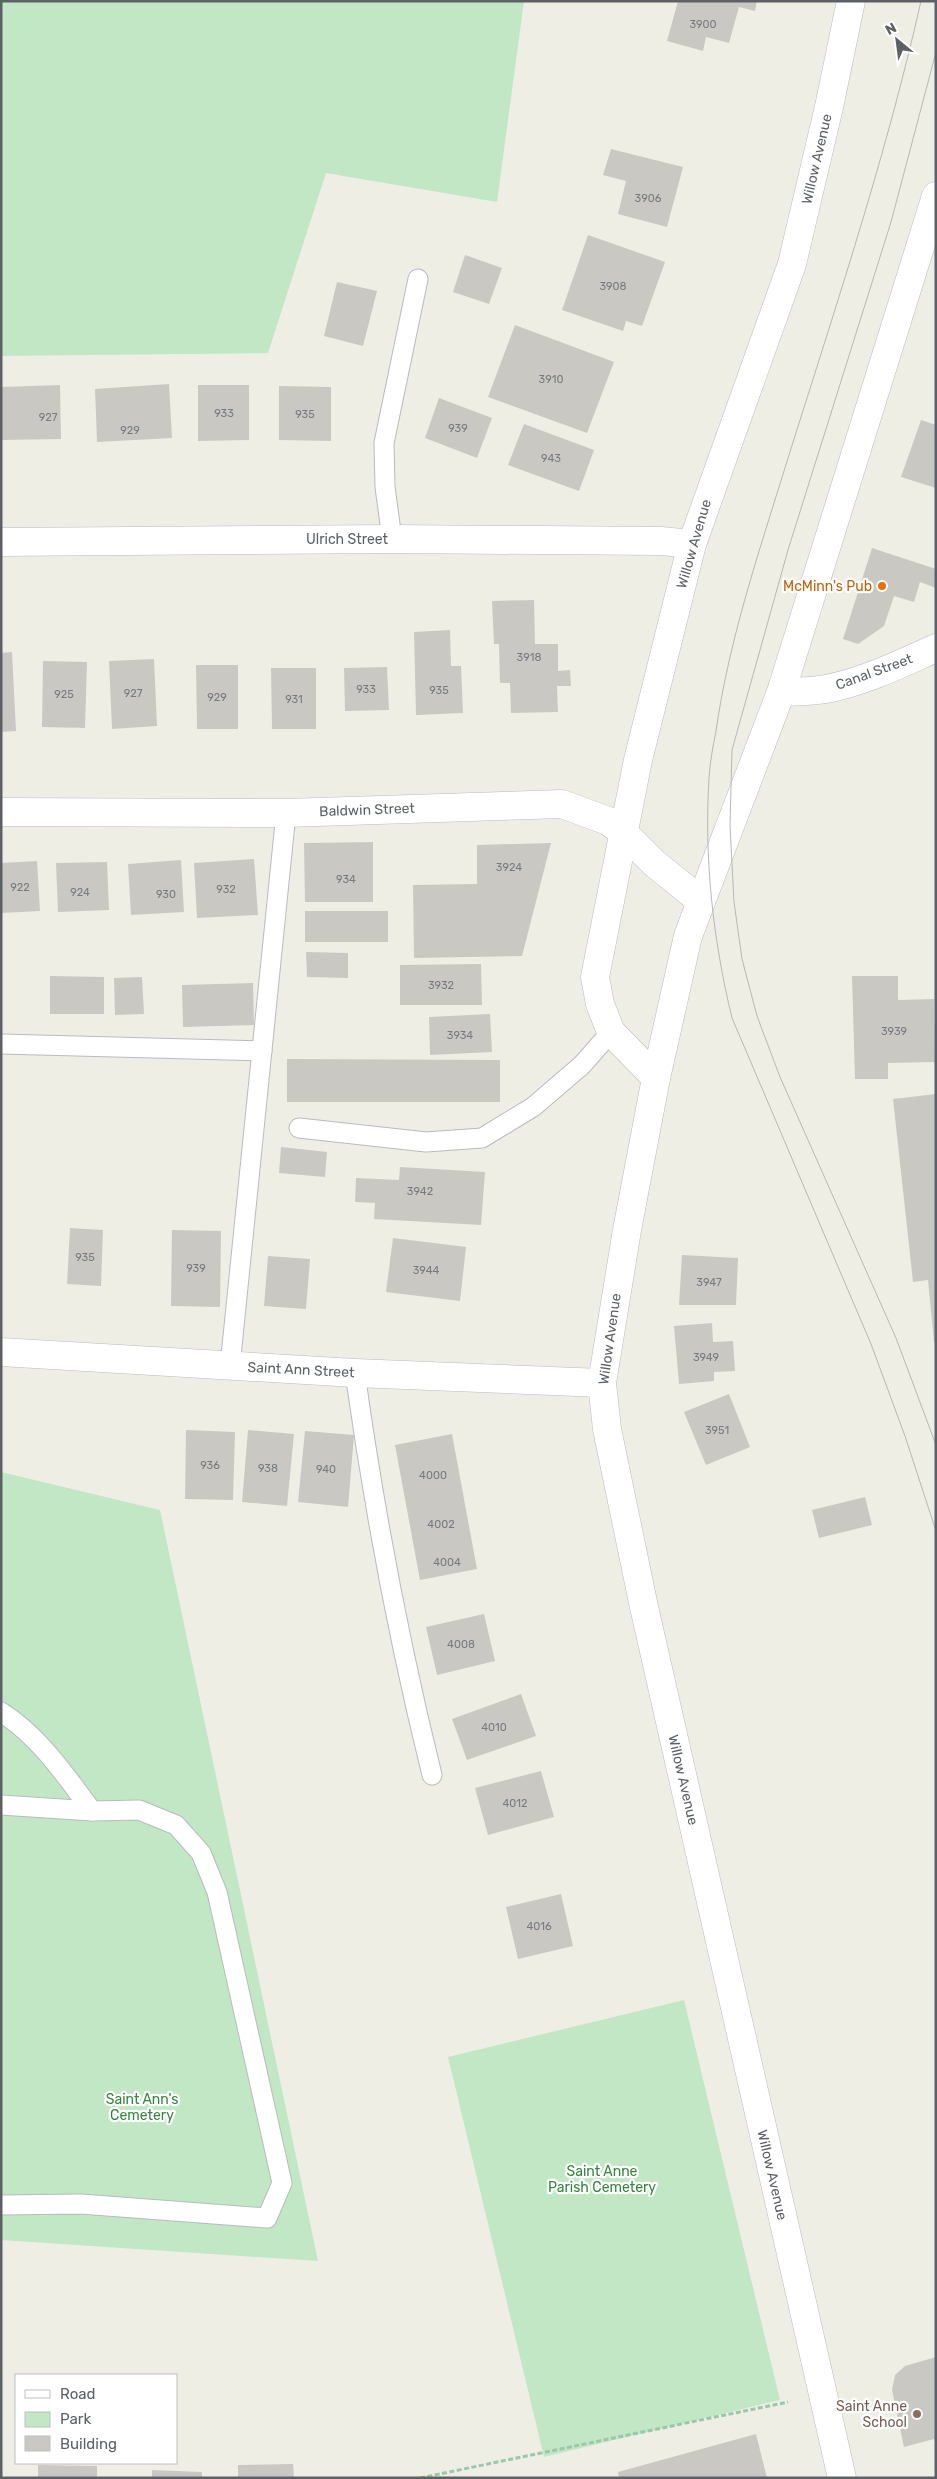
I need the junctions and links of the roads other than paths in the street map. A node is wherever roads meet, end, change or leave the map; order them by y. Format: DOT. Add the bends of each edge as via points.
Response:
graph roads {
  1 [pos="851,1"];
  2 [pos="936,196"];
  3 [pos="418,280"];
  4 [pos="392,539"];
  5 [pos="1,542"];
  6 [pos="692,544"];
  7 [pos="936,648"];
  8 [pos="781,692"];
  9 [pos="1,812"];
  10 [pos="286,813"];
  11 [pos="623,832"];
  12 [pos="701,902"];
  13 [pos="611,1032"];
  14 [pos="1,1044"];
  15 [pos="262,1051"];
  16 [pos="656,1078"];
  17 [pos="298,1128"];
  18 [pos="1,1352"];
  19 [pos="230,1366"];
  20 [pos="355,1373"];
  21 [pos="602,1384"];
  22 [pos="1,1712"];
  23 [pos="432,1775"];
  24 [pos="1,1805"];
  25 [pos="92,1811"];
  26 [pos="1,2205"];
  27 [pos="842,2478"];
  1 -- 6 [label="street, Willow Avenue" via="830,107 792,264"];
  2 -- 8 [label="street, Willow Avenue"];
  3 -- 4 [label="lane" via="384,443 385,487"];
  4 -- 5 [label="street, Ulrich Street"];
  4 -- 6 [label="street, Ulrich Street"];
  6 -- 11 [label="street, Willow Avenue"];
  7 -- 8 [label="street, Canal Street" via="873,676 832,688"];
  8 -- 12 [label="street, Willow Avenue"];
  9 -- 10 [label="street, Baldwin Street"];
  10 -- 11 [label="street, Baldwin Street" via="562,804 608,821"];
  10 -- 15 [label="lane"];
  11 -- 12 [label="street, Baldwin Street"];
  11 -- 13 [label="street, Willow Avenue" via="595,978 600,1004"];
  12 -- 16 [label="street, Willow Avenue" via="688,936"];
  13 -- 16 [label="street, Willow Avenue"];
  13 -- 17 [label="lane" via="582,1066 533,1107 482,1138 426,1142"];
  14 -- 15 [label="lane"];
  15 -- 19 [label="lane"];
  16 -- 21 [label="street, Willow Avenue"];
  18 -- 19 [label="street, Saint Ann Street"];
  19 -- 20 [label="street, Saint Ann Street"];
  20 -- 21 [label="street, Saint Ann Street"];
  20 -- 23 [label="lane" via="387,1572"];
  21 -- 27 [label="street, Willow Avenue" via="607,1429 644,1607"];
  22 -- 25 [label="lane" via="16,1722 58,1766"];
  24 -- 25 [label="lane"];
  25 -- 26 [label="lane" via="139,1810 176,1825 201,1853 217,1892 282,2183 267,2218 81,2204"];
}
